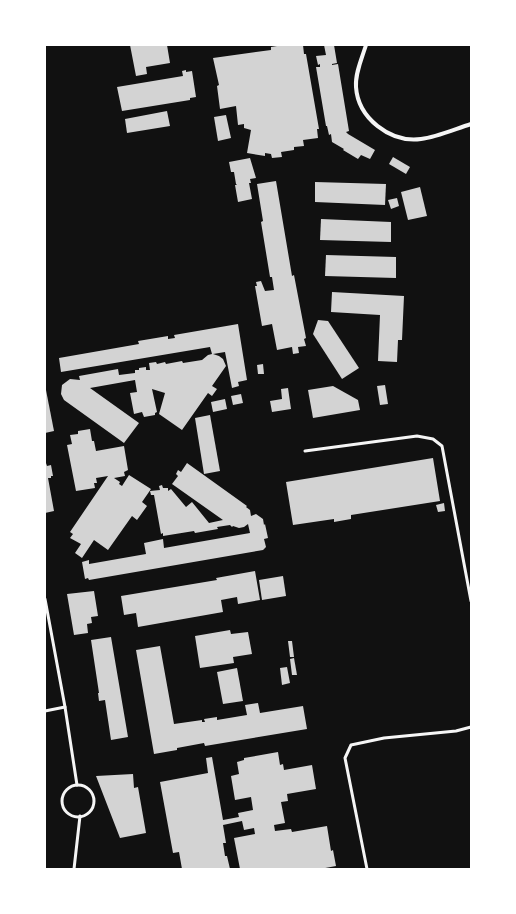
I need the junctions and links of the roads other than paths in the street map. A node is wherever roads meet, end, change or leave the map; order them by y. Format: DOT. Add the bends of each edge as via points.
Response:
graph roads {
  1 [pos="366,45"];
  2 [pos="471,124"];
  3 [pos="305,451"];
  4 [pos="45,599"];
  5 [pos="471,601"];
  6 [pos="65,707"];
  7 [pos="45,711"];
  8 [pos="471,727"];
  9 [pos="77,785"];
  10 [pos="80,816"];
  11 [pos="74,869"];
  12 [pos="367,869"];
  1 -- 2 [label="street" via="356,87 361,107 376,125 395,136 420,140"];
  3 -- 5 [label="lane" via="417,436 433,439 442,446"];
  4 -- 6 [label="lane"];
  6 -- 7 [label="lane"];
  6 -- 9 [label="lane"];
  8 -- 12 [label="lane" via="456,731 384,738 351,745 345,758"];
  9 -- 10 [label="lane" via="91,792 94,802 90,812"];
  9 -- 10 [label="lane" via="68,789 62,802 66,811"];
  10 -- 11 [label="lane"];
}
